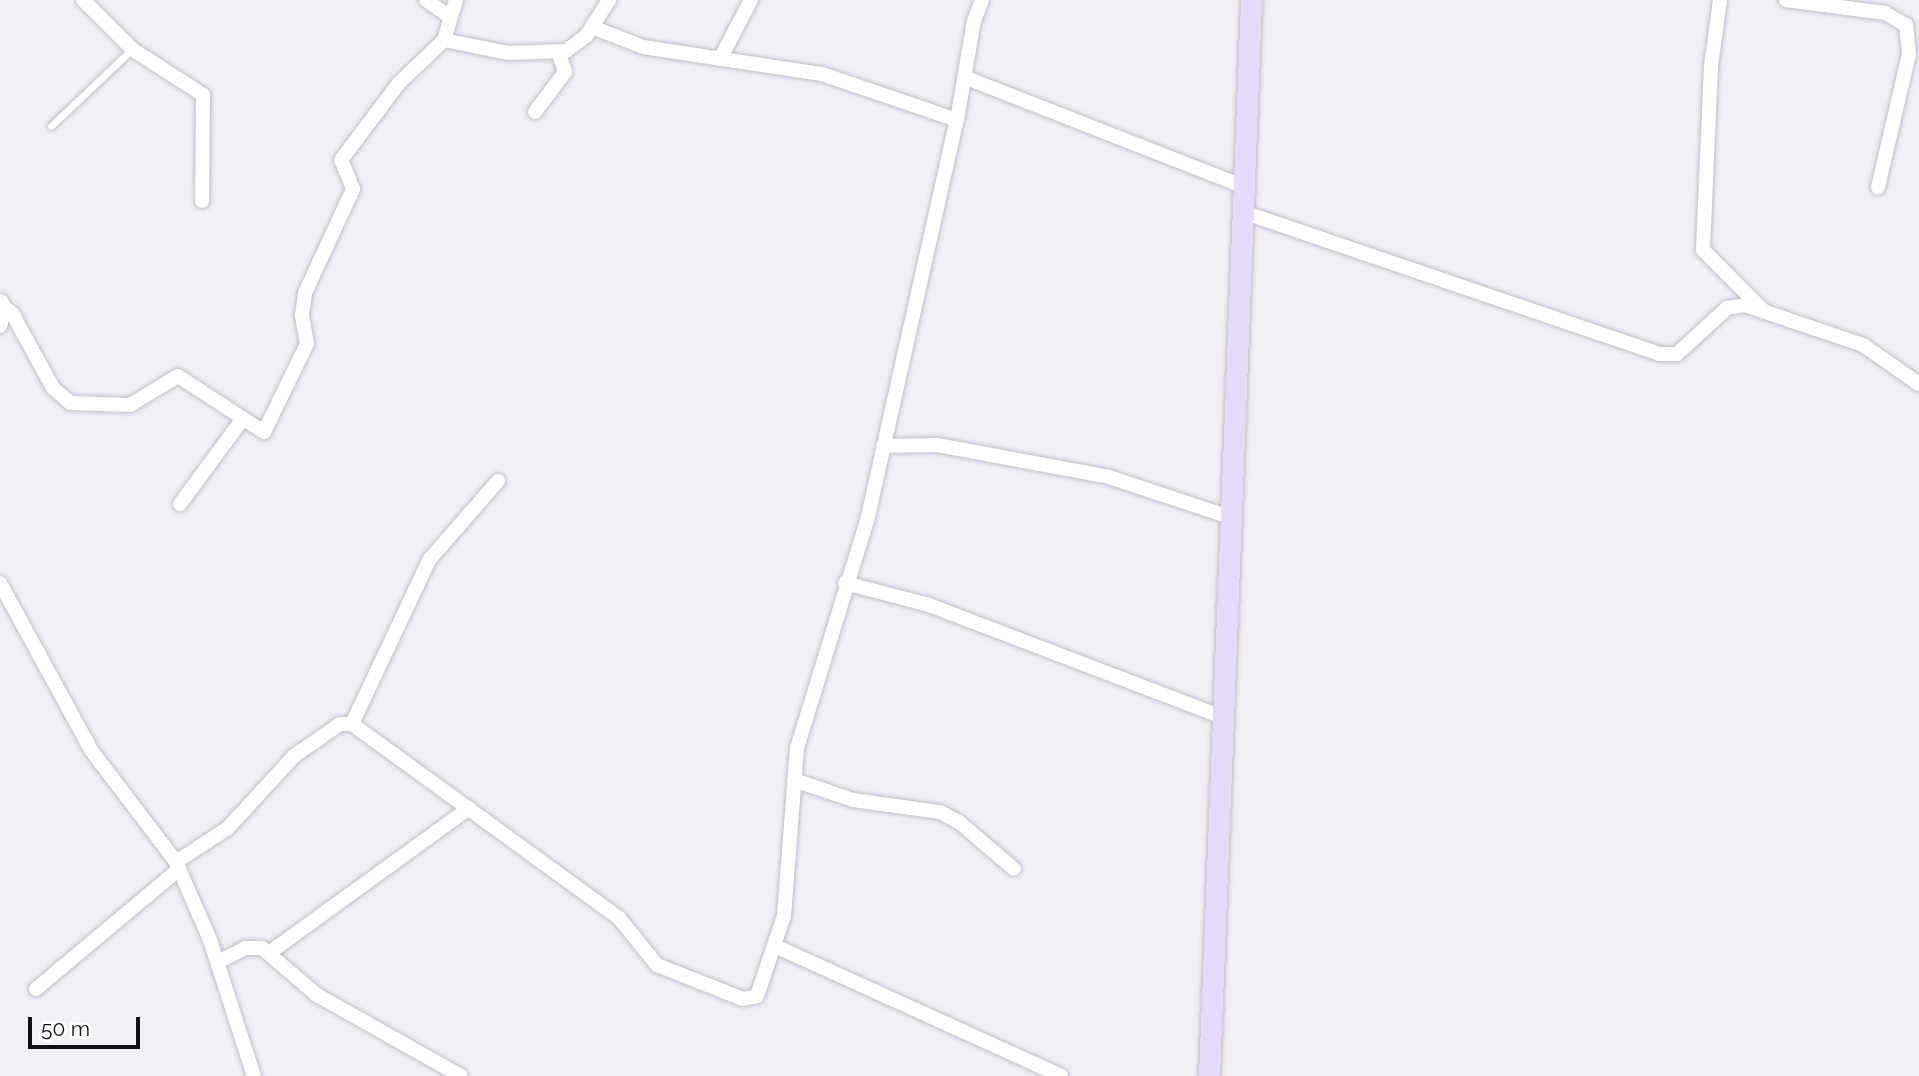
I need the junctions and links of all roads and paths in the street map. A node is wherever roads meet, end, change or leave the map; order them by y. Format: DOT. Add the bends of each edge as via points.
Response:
graph roads {
  1 [pos="83,0"];
  2 [pos="426,0"];
  3 [pos="456,0"];
  4 [pos="609,0"];
  5 [pos="751,0"];
  6 [pos="982,0"];
  7 [pos="1251,0"];
  8 [pos="1720,0"];
  9 [pos="1786,0"];
  10 [pos="450,17"];
  11 [pos="592,27"];
  12 [pos="444,40"];
  13 [pos="132,49"];
  14 [pos="559,54"];
  15 [pos="720,59"];
  16 [pos="964,77"];
  17 [pos="535,112"];
  18 [pos="957,120"];
  19 [pos="51,126"];
  20 [pos="1242,186"];
  21 [pos="1878,187"];
  22 [pos="202,201"];
  23 [pos="1240,211"];
  24 [pos="2,304"];
  25 [pos="1765,312"];
  26 [pos="0,326"];
  27 [pos="1919,384"];
  28 [pos="242,420"];
  29 [pos="883,446"];
  30 [pos="498,481"];
  31 [pos="180,504"];
  32 [pos="1229,517"];
  33 [pos="0,583"];
  34 [pos="845,583"];
  35 [pos="1222,717"];
  36 [pos="352,724"];
  37 [pos="794,780"];
  38 [pos="468,808"];
  39 [pos="178,866"];
  40 [pos="1014,869"];
  41 [pos="775,946"];
  42 [pos="269,953"];
  43 [pos="218,962"];
  44 [pos="36,989"];
  45 [pos="254,1076"];
  46 [pos="461,1076"];
  47 [pos="1061,1076"];
  48 [pos="1209,1076"];
  1 -- 13 [label="street"];
  2 -- 10 [label="street"];
  3 -- 10 [label="street"];
  4 -- 11 [label="street"];
  5 -- 15 [label="street"];
  6 -- 16 [label="street"];
  7 -- 20 [label="main road"];
  8 -- 25 [label="street" via="1711,66 1703,250"];
  9 -- 21 [label="street" via="1885,13 1906,25 1909,54"];
  10 -- 12 [label="street"];
  11 -- 14 [label="street"];
  11 -- 15 [label="street" via="643,47"];
  12 -- 14 [label="street" via="508,53"];
  12 -- 28 [label="street" via="399,83 342,157 340,163 352,178 353,189 305,293 302,316 307,344 267,429 260,432"];
  13 -- 19 [label="lane"];
  13 -- 22 [label="street" via="203,96"];
  14 -- 17 [label="street" via="565,72"];
  15 -- 18 [label="street" via="822,74"];
  16 -- 18 [label="street"];
  16 -- 20 [label="street"];
  18 -- 29 [label="street"];
  20 -- 23 [label="main road"];
  23 -- 25 [label="street" via="1659,355 1682,351 1733,305"];
  23 -- 32 [label="main road"];
  24 -- 26 [label="street"];
  24 -- 28 [label="street" via="53,388 70,402 130,405 177,376"];
  25 -- 27 [label="street" via="1863,345"];
  28 -- 31 [label="street"];
  29 -- 32 [label="street" via="937,445 1109,477"];
  29 -- 34 [label="street" via="867,520"];
  30 -- 36 [label="street" via="429,560"];
  32 -- 35 [label="main road"];
  33 -- 39 [label="street" via="97,759"];
  34 -- 35 [label="street" via="929,605"];
  34 -- 37 [label="street" via="801,732"];
  35 -- 48 [label="main road"];
  36 -- 38 [label="street"];
  36 -- 39 [label="street" via="340,724 294,756 228,828"];
  37 -- 40 [label="street" via="853,800 940,811"];
  37 -- 41 [label="street" via="784,916"];
  38 -- 41 [label="street" via="619,918 662,967 751,1000"];
  38 -- 42 [label="street"];
  39 -- 43 [label="street"];
  39 -- 44 [label="street"];
  41 -- 47 [label="street"];
  42 -- 43 [label="street" via="255,946"];
  42 -- 46 [label="street" via="317,995"];
  43 -- 45 [label="street"];
}
